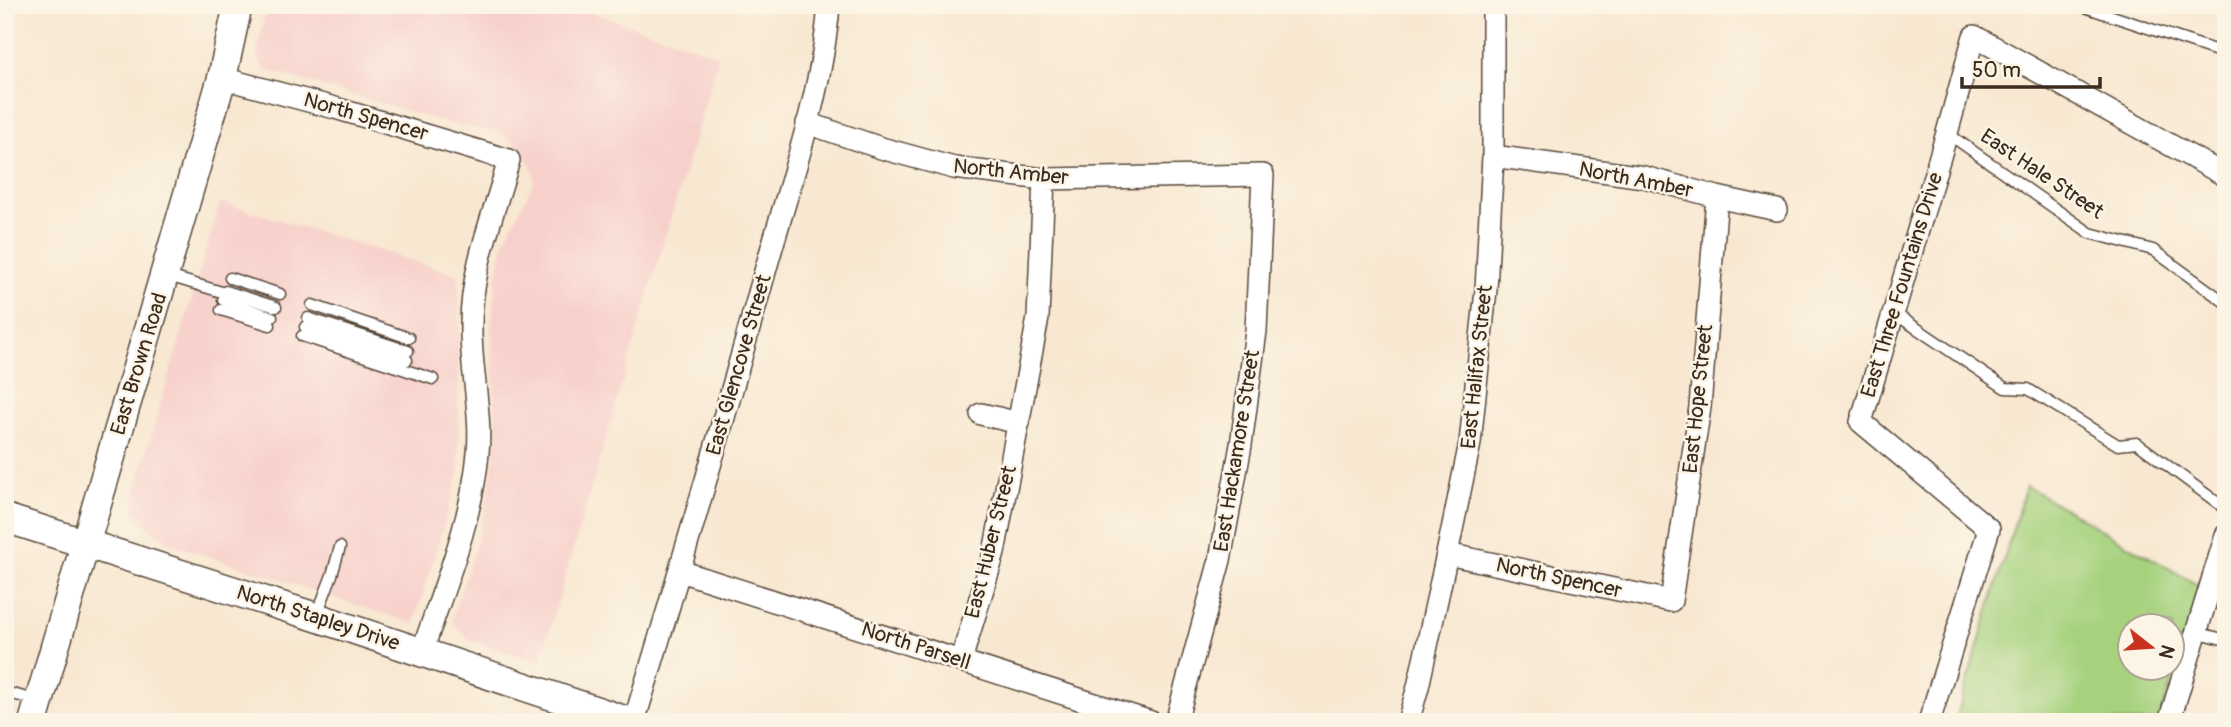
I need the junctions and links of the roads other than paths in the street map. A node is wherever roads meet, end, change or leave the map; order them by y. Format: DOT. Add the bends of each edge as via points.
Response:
graph roads {
  1 [pos="238,5"];
  2 [pos="829,5"];
  3 [pos="1493,5"];
  4 [pos="2079,5"];
  5 [pos="2226,54"];
  6 [pos="222,78"];
  7 [pos="807,123"];
  8 [pos="1947,133"];
  9 [pos="1493,156"];
  10 [pos="1263,175"];
  11 [pos="2226,176"];
  12 [pos="1044,179"];
  13 [pos="1717,197"];
  14 [pos="1777,210"];
  15 [pos="165,275"];
  16 [pos="230,278"];
  17 [pos="280,294"];
  18 [pos="224,298"];
  19 [pos="2226,303"];
  20 [pos="312,305"];
  21 [pos="1894,313"];
  22 [pos="409,338"];
  23 [pos="407,356"];
  24 [pos="433,379"];
  25 [pos="981,414"];
  26 [pos="1019,423"];
  27 [pos="2226,509"];
  28 [pos="5,518"];
  29 [pos="2226,536"];
  30 [pos="86,544"];
  31 [pos="340,547"];
  32 [pos="1447,554"];
  33 [pos="680,571"];
  34 [pos="1671,601"];
  35 [pos="316,617"];
  36 [pos="2196,632"];
  37 [pos="2226,640"];
  38 [pos="422,652"];
  39 [pos="961,660"];
  40 [pos="5,692"];
  41 [pos="36,712"];
  42 [pos="632,722"];
  43 [pos="1151,722"];
  44 [pos="1176,722"];
  45 [pos="1408,722"];
  46 [pos="1929,722"];
  47 [pos="2169,722"];
  1 -- 6 [label="main road, East Brown Road"];
  2 -- 7 [label="street, East Glencove Street"];
  3 -- 9 [label="street, East Halifax Street"];
  4 -- 5 [label="lane"];
  6 -- 15 [label="main road, East Brown Road"];
  6 -- 38 [label="street, North Spencer" via="509,160 479,259 471,324 478,450 474,480 465,523"];
  7 -- 12 [label="street, North Amber" via="954,168"];
  7 -- 33 [label="street, East Glencove Street"];
  8 -- 11 [label="street, East Three Fountains Drive" via="1974,36"];
  8 -- 19 [label="lane, East Hale Street" via="2090,233 2153,250"];
  8 -- 21 [label="street, East Three Fountains Drive"];
  9 -- 13 [label="street, North Amber" via="1644,177"];
  9 -- 32 [label="street, East Halifax Street" via="1486,290 1470,443"];
  10 -- 12 [label="street, North Amber"];
  10 -- 44 [label="street, East Hackamore Street" via="1256,331 1241,445 1220,560"];
  12 -- 26 [label="street, East Huber Street" via="1038,318"];
  13 -- 14 [label="street, North Amber"];
  13 -- 34 [label="street, East Hope Street" via="1700,407"];
  15 -- 18 [label="lane"];
  15 -- 30 [label="main road, East Brown Road"];
  16 -- 17 [label="lane"];
  18 -- 18 [label="lane" via="273,316"];
  20 -- 22 [label="lane"];
  21 -- 27 [label="lane" via="2005,388 2028,389 2118,445 2137,443"];
  21 -- 46 [label="street, East Three Fountains Drive" via="1861,422 1989,529"];
  23 -- 24 [label="lane" via="305,327"];
  25 -- 26 [label="street"];
  26 -- 39 [label="street, East Huber Street" via="994,553"];
  28 -- 30 [label="main road, North Stapley Drive"];
  29 -- 36 [label="street"];
  30 -- 35 [label="main road, North Stapley Drive"];
  30 -- 41 [label="main road, East Brown Road"];
  31 -- 35 [label="lane"];
  32 -- 34 [label="street, North Spencer"];
  32 -- 45 [label="street, East Halifax Street"];
  33 -- 39 [label="street, North Parsell"];
  33 -- 42 [label="street, East Glencove Street"];
  35 -- 38 [label="main road, North Stapley Drive"];
  36 -- 37 [label="lane"];
  36 -- 47 [label="street"];
  38 -- 42 [label="main road, North Stapley Drive"];
  39 -- 43 [label="street, North Parsell"];
  40 -- 41 [label="lane"];
}
